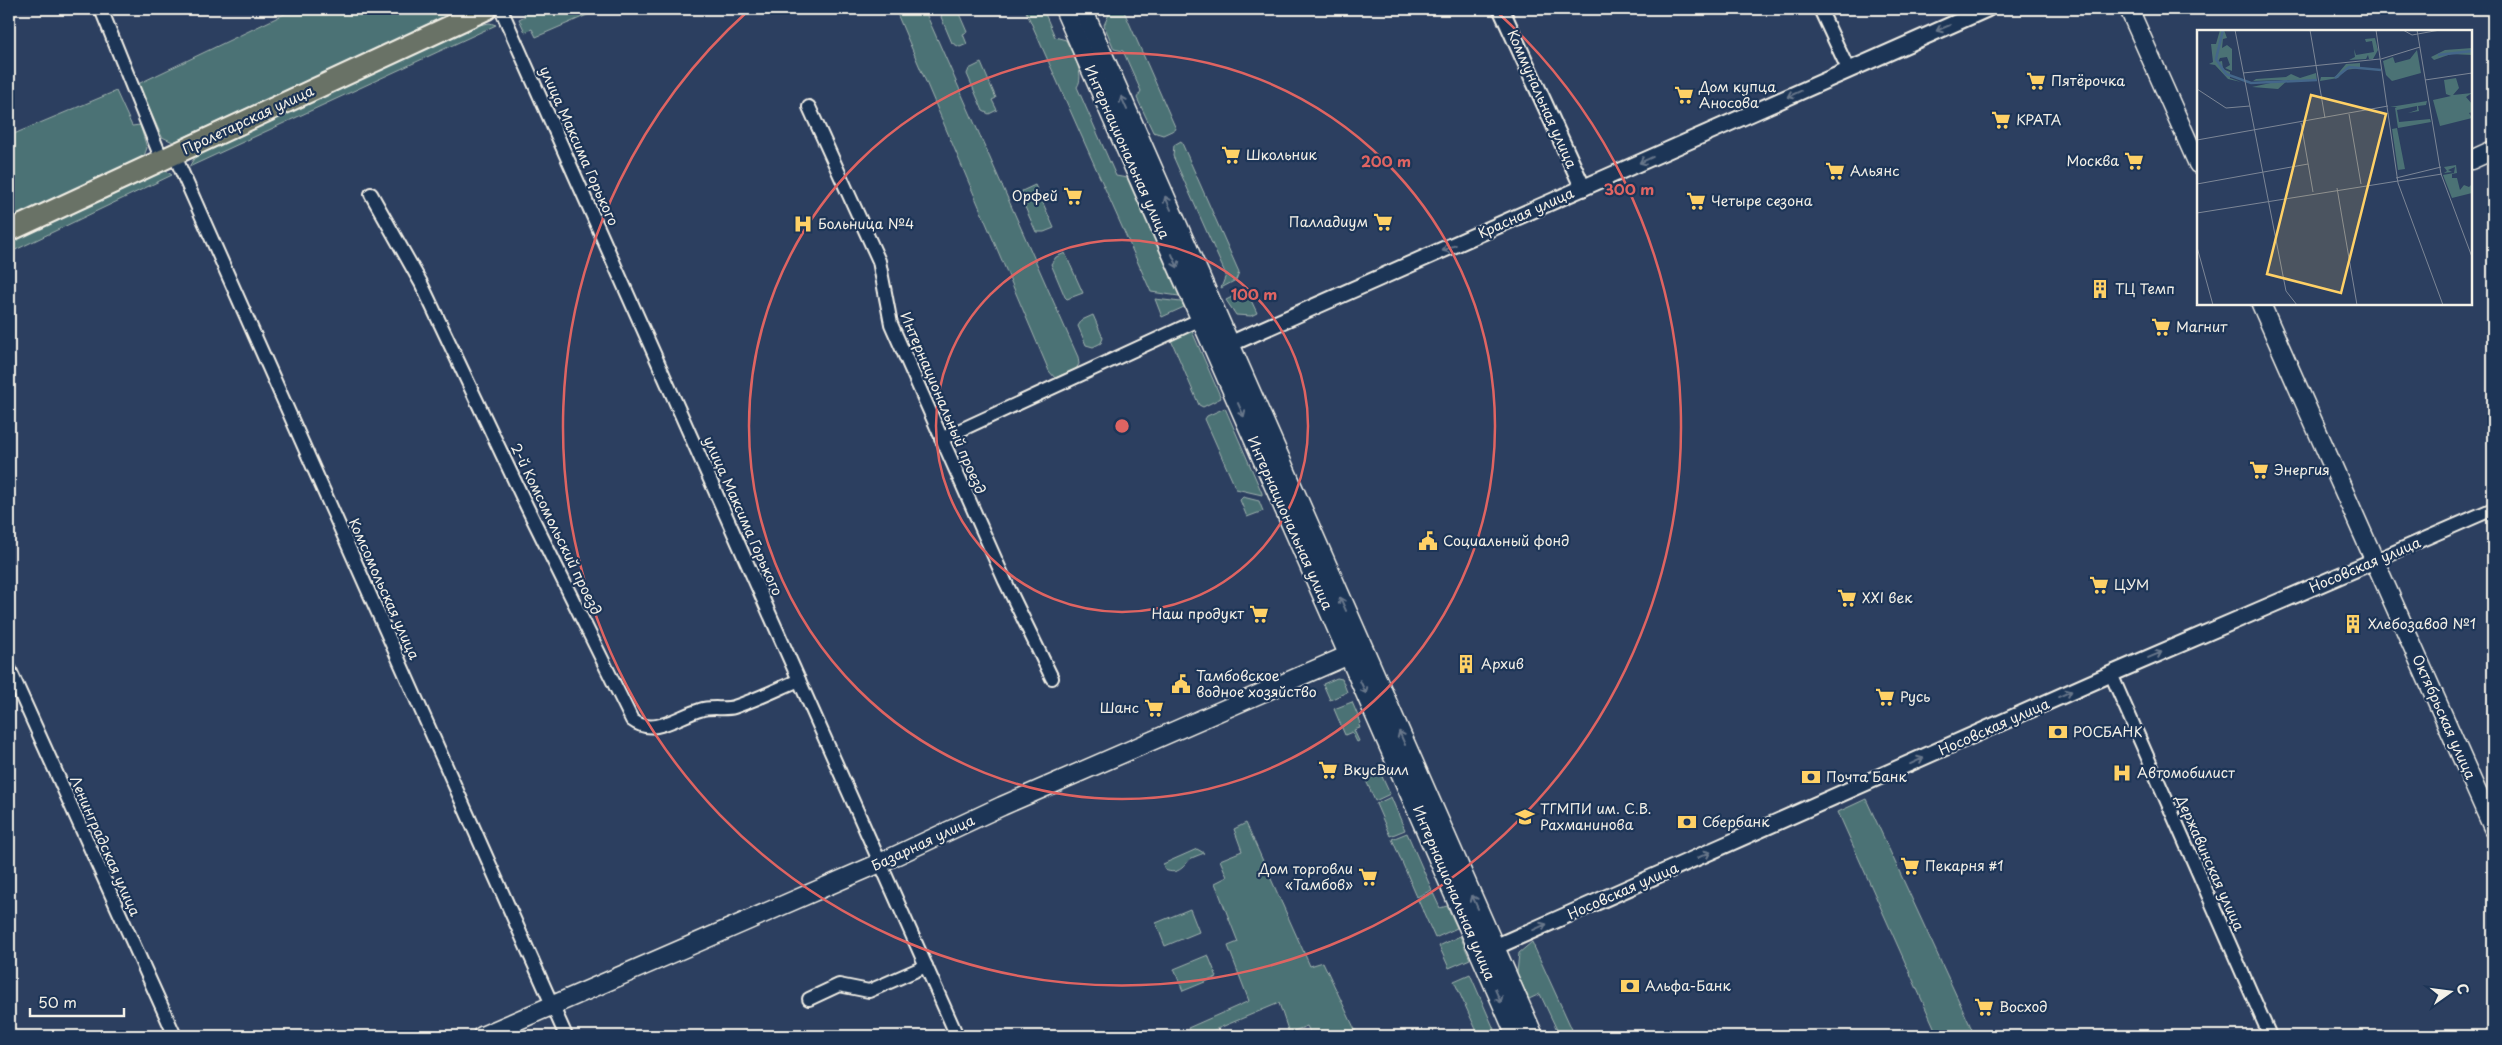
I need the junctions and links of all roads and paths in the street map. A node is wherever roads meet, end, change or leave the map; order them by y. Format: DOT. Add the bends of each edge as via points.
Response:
graph roads {
  1 [pos="101,9"];
  2 [pos="487,9"];
  3 [pos="501,9"];
  4 [pos="1064,9"];
  5 [pos="1083,9"];
  6 [pos="1501,9"];
  7 [pos="1820,9"];
  8 [pos="1987,9"];
  9 [pos="2129,9"];
  10 [pos="1848,69"];
  11 [pos="809,107"];
  12 [pos="2493,150"];
  13 [pos="168,157"];
  14 [pos="2472,160"];
  15 [pos="2197,162"];
  16 [pos="1583,188"];
  17 [pos="371,194"];
  18 [pos="9,231"];
  19 [pos="2261,305"];
  20 [pos="1201,319"];
  21 [pos="1222,347"];
  22 [pos="941,440"];
  23 [pos="2493,509"];
  24 [pos="2376,560"];
  25 [pos="1356,652"];
  26 [pos="9,668"];
  27 [pos="2110,674"];
  28 [pos="1052,678"];
  29 [pos="799,680"];
  30 [pos="2493,828"];
  31 [pos="880,863"];
  32 [pos="1487,950"];
  33 [pos="926,966"];
  34 [pos="809,998"];
  35 [pos="552,1004"];
  36 [pos="175,1036"];
  37 [pos="482,1036"];
  38 [pos="566,1036"];
  39 [pos="957,1036"];
  40 [pos="1516,1036"];
  41 [pos="1534,1036"];
  42 [pos="2270,1036"];
  1 -- 13 [label="street, Комсомольская улица"];
  2 -- 13 [label="main road, Пролетарская улица"];
  3 -- 29 [label="street, улица Максима Горького"];
  4 -- 20 [label="main road, Интернациональная улица, one-way"];
  21 -- 5 [label="main road, Интернациональная улица, one-way"];
  6 -- 16 [label="street, Коммунальная улица"];
  7 -- 10 [label="street"];
  8 -- 10 [label="street, Красная улица, one-way"];
  9 -- 15 [label="main road"];
  10 -- 16 [label="street, Красная улица, one-way"];
  11 -- 22 [label="street, Интернациональный проезд" via="879,261 891,324"];
  12 -- 14 [label="main road"];
  13 -- 18 [label="main road, Пролетарская улица"];
  13 -- 35 [label="street, Комсомольская улица"];
  16 -- 21 [label="street, Красная улица, one-way"];
  17 -- 29 [label="street, 2-й Комсомольский проезд" via="421,283 632,720 648,728 662,725 702,709 732,708"];
  19 -- 24 [label="main road, Октябрьская улица"];
  20 -- 21 [label="main road, Интернациональная улица"];
  20 -- 22 [label="street"];
  21 -- 25 [label="main road, Интернациональная улица"];
  22 -- 28 [label="street, Интернациональный проезд" via="1004,581"];
  23 -- 24 [label="street, Носовская улица"];
  27 -- 24 [label="street, Носовская улица, one-way"];
  24 -- 30 [label="main road, Октябрьская улица"];
  25 -- 31 [label="main road, Базарная улица" via="1002,806"];
  25 -- 32 [label="main road, Интернациональная улица"];
  26 -- 36 [label="street, Ленинградская улица"];
  32 -- 27 [label="street, Носовская улица, one-way"];
  27 -- 42 [label="street, Державинская улица"];
  29 -- 31 [label="street, улица Максима Горького"];
  31 -- 33 [label="street, улица Максима Горького"];
  31 -- 35 [label="main road, Базарная улица"];
  32 -- 40 [label="main road, Интернациональная улица, one-way"];
  32 -- 41 [label="main road, Интернациональная улица"];
  33 -- 34 [label="street" via="869,991 839,985"];
  33 -- 39 [label="street, улица Максима Горького"];
  35 -- 37 [label="main road, Базарная улица"];
  35 -- 38 [label="street, Комсомольская улица"];
}
